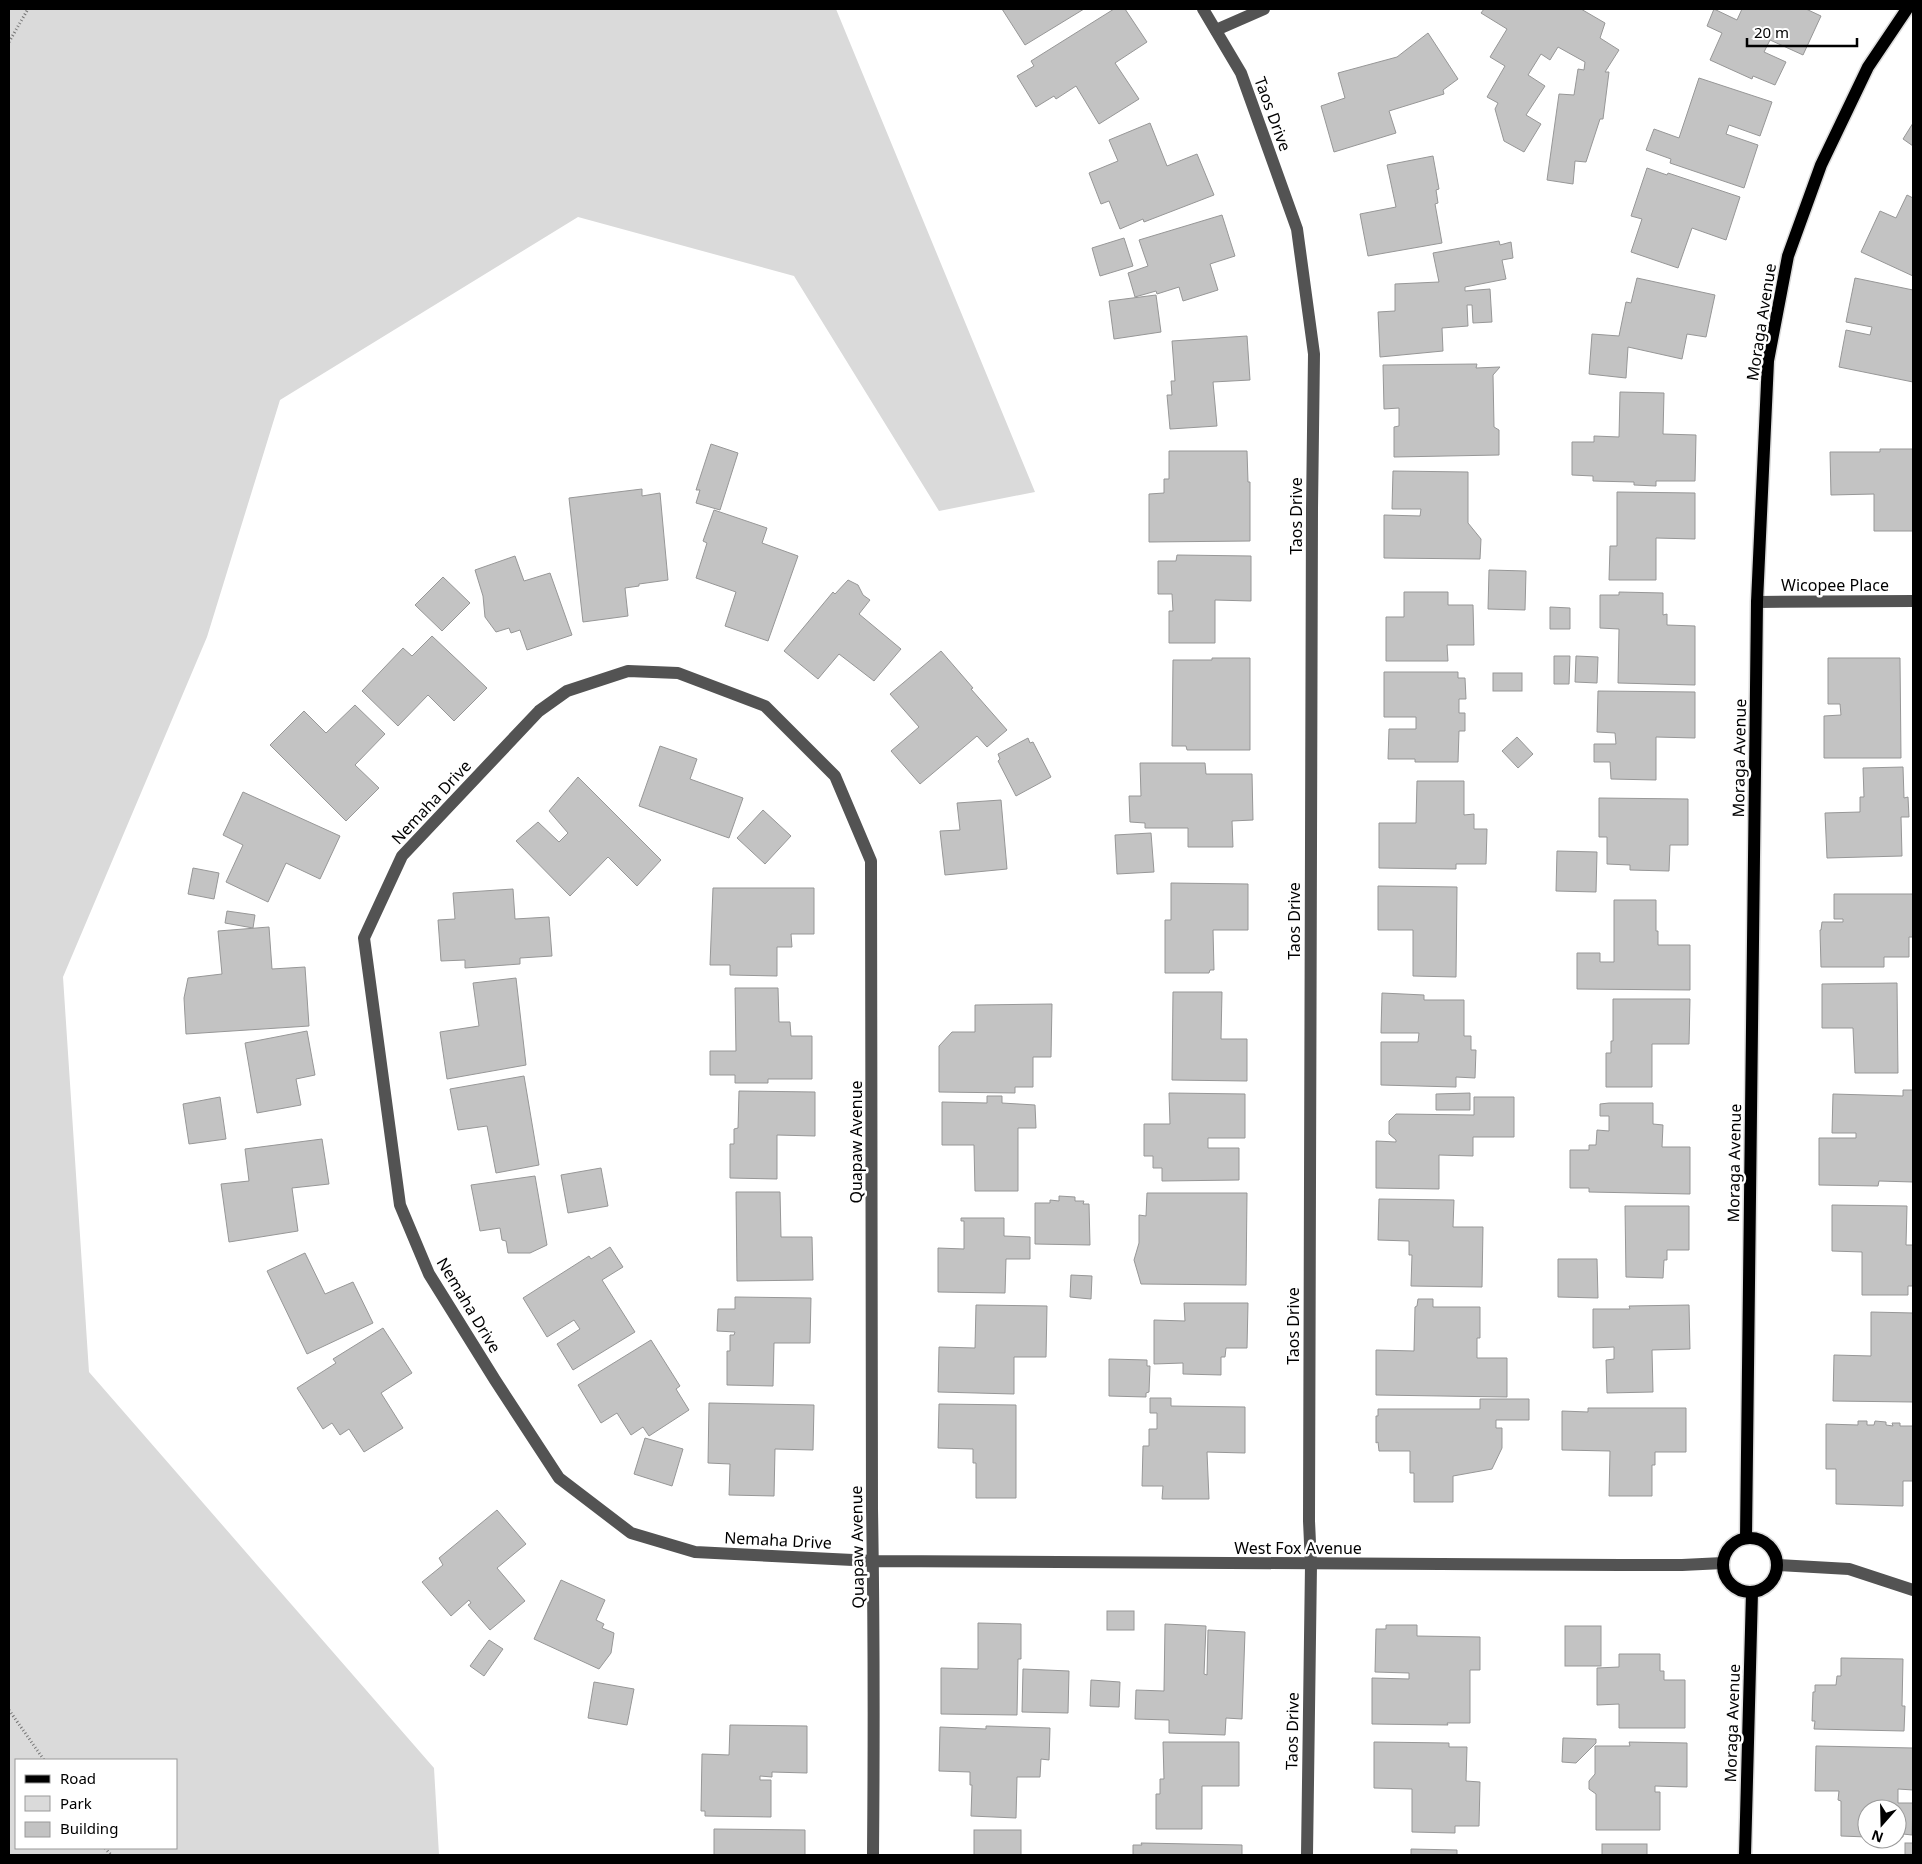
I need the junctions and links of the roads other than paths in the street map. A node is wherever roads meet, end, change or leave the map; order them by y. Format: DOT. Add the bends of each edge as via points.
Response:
graph roads {
  1 [pos="1203,9"];
  2 [pos="1264,9"];
  3 [pos="1907,9"];
  4 [pos="1216,30"];
  5 [pos="1757,602"];
  6 [pos="1913,602"];
  7 [pos="539,710"];
  8 [pos="1746,1538"];
  9 [pos="873,1562"];
  10 [pos="1723,1562"];
  11 [pos="1311,1565"];
  12 [pos="1778,1565"];
  13 [pos="1913,1590"];
  14 [pos="1752,1592"];
  15 [pos="873,1855"];
  16 [pos="1307,1855"];
  17 [pos="1745,1855"];
  1 -- 4 [label="street, Taos Drive"];
  2 -- 4 [label="street"];
  3 -- 5 [label="main road, Moraga Avenue" via="1868,67 1821,166 1788,256 1768,361"];
  4 -- 11 [label="street, Taos Drive" via="1241,74 1297,230 1314,354"];
  5 -- 6 [label="street, Wicopee Place"];
  5 -- 8 [label="main road, Moraga Avenue"];
  7 -- 9 [label="street, Quapaw Avenue" via="567,691 628,671 678,672 765,706 835,776 871,861"];
  7 -- 9 [label="street, Nemaha Drive" via="402,856 364,938 400,1205 429,1274 559,1478 631,1533 695,1552"];
  8 -- 10 [label="main road" via="1731,1546"];
  8 -- 12 [label="main road" via="1762,1540 1774,1553"];
  9 -- 11 [label="street, West Fox Avenue"];
  9 -- 15 [label="street, Quapaw Avenue"];
  10 -- 11 [label="street, West Fox Avenue" via="1665,1565"];
  10 -- 14 [label="main road" via="1728,1580 1735,1587"];
  11 -- 16 [label="street, Taos Drive"];
  12 -- 13 [label="street" via="1849,1570"];
  12 -- 14 [label="main road" via="1769,1585"];
  14 -- 17 [label="main road, Moraga Avenue"];
}
